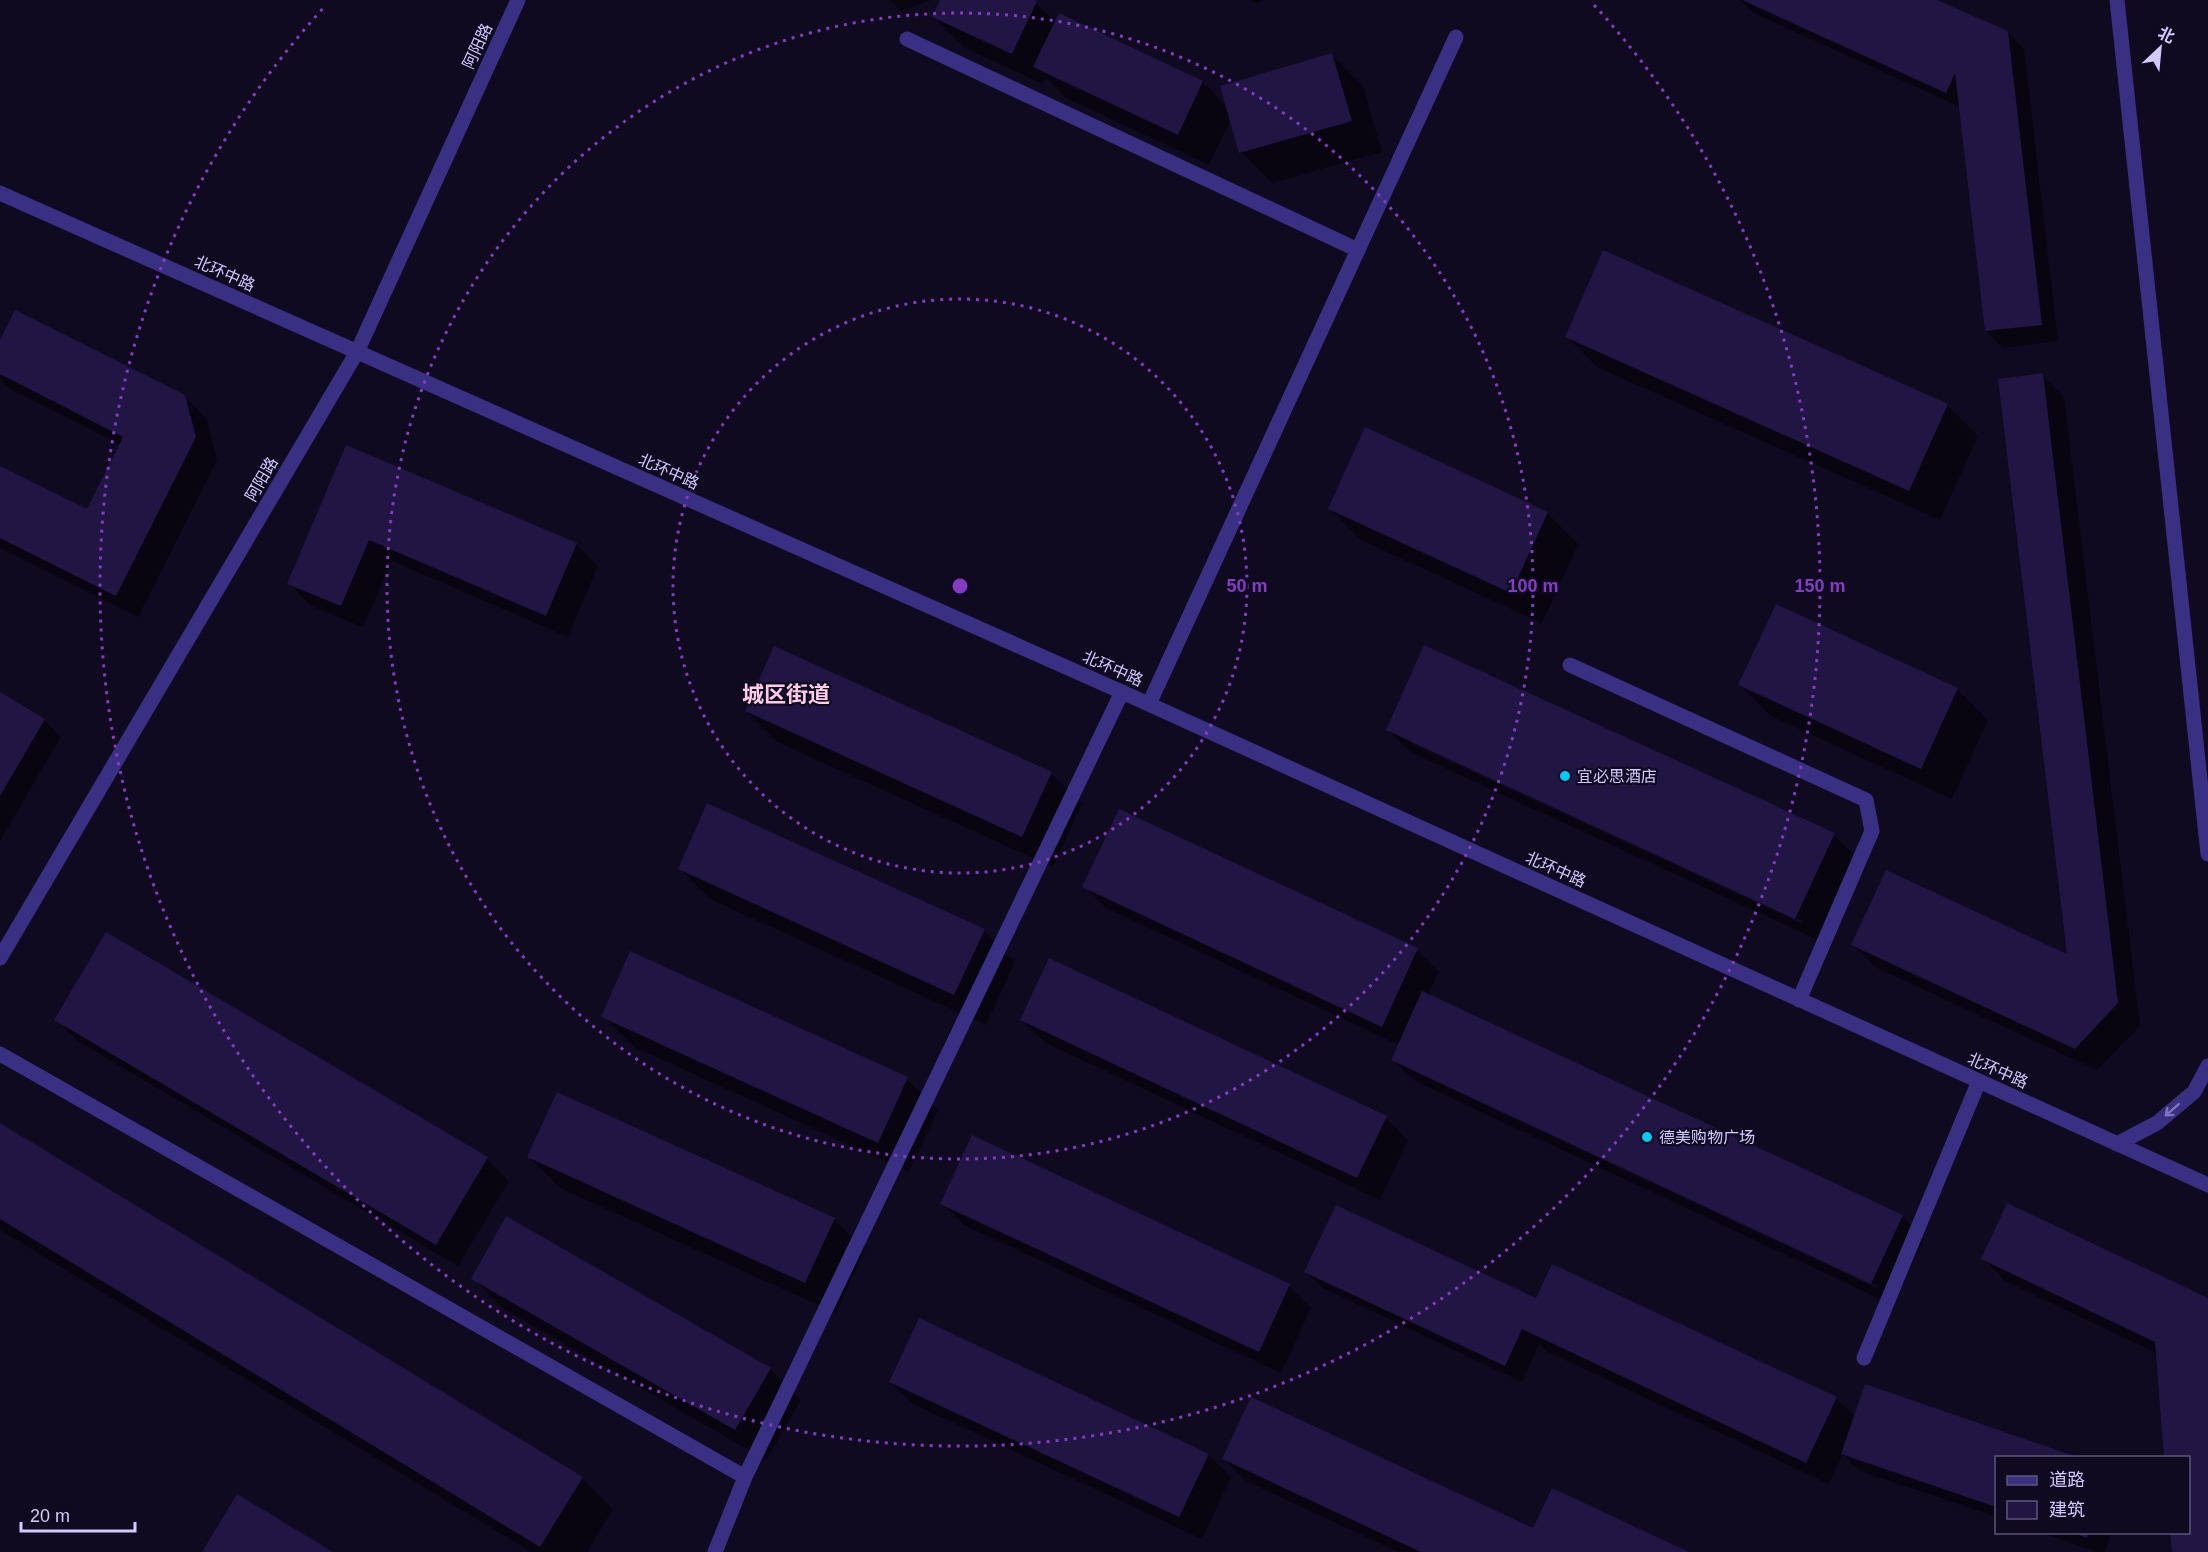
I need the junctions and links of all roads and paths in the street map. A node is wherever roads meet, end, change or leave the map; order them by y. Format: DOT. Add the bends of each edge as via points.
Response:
graph roads {
  1 [pos="518,0"];
  2 [pos="2117,0"];
  3 [pos="1456,37"];
  4 [pos="908,39"];
  5 [pos="0,193"];
  6 [pos="1358,250"];
  7 [pos="357,352"];
  8 [pos="1570,665"];
  9 [pos="1122,692"];
  10 [pos="1149,704"];
  11 [pos="2208,854"];
  12 [pos="0,958"];
  13 [pos="1799,1000"];
  14 [pos="0,1054"];
  15 [pos="2208,1066"];
  16 [pos="1979,1081"];
  17 [pos="2117,1144"];
  18 [pos="2208,1185"];
  19 [pos="1864,1358"];
  20 [pos="745,1477"];
  21 [pos="715,1552"];
  1 -- 7 [label="street, 阿阳路"];
  2 -- 11 [label="street"];
  3 -- 6 [label="street"];
  4 -- 6 [label="street"];
  5 -- 7 [label="street, 北环中路"];
  6 -- 10 [label="street"];
  7 -- 9 [label="street, 北环中路"];
  7 -- 12 [label="street, 阿阳路"];
  8 -- 13 [label="street" via="1866,800 1872,831"];
  9 -- 10 [label="street, 北环中路"];
  9 -- 20 [label="street"];
  10 -- 13 [label="street, 北环中路"];
  13 -- 16 [label="street, 北环中路"];
  14 -- 20 [label="street"];
  15 -- 17 [label="street, one-way" via="2194,1092 2157,1123"];
  16 -- 17 [label="street, 北环中路"];
  16 -- 19 [label="street"];
  17 -- 18 [label="street, 北环中路"];
  20 -- 21 [label="street"];
}
